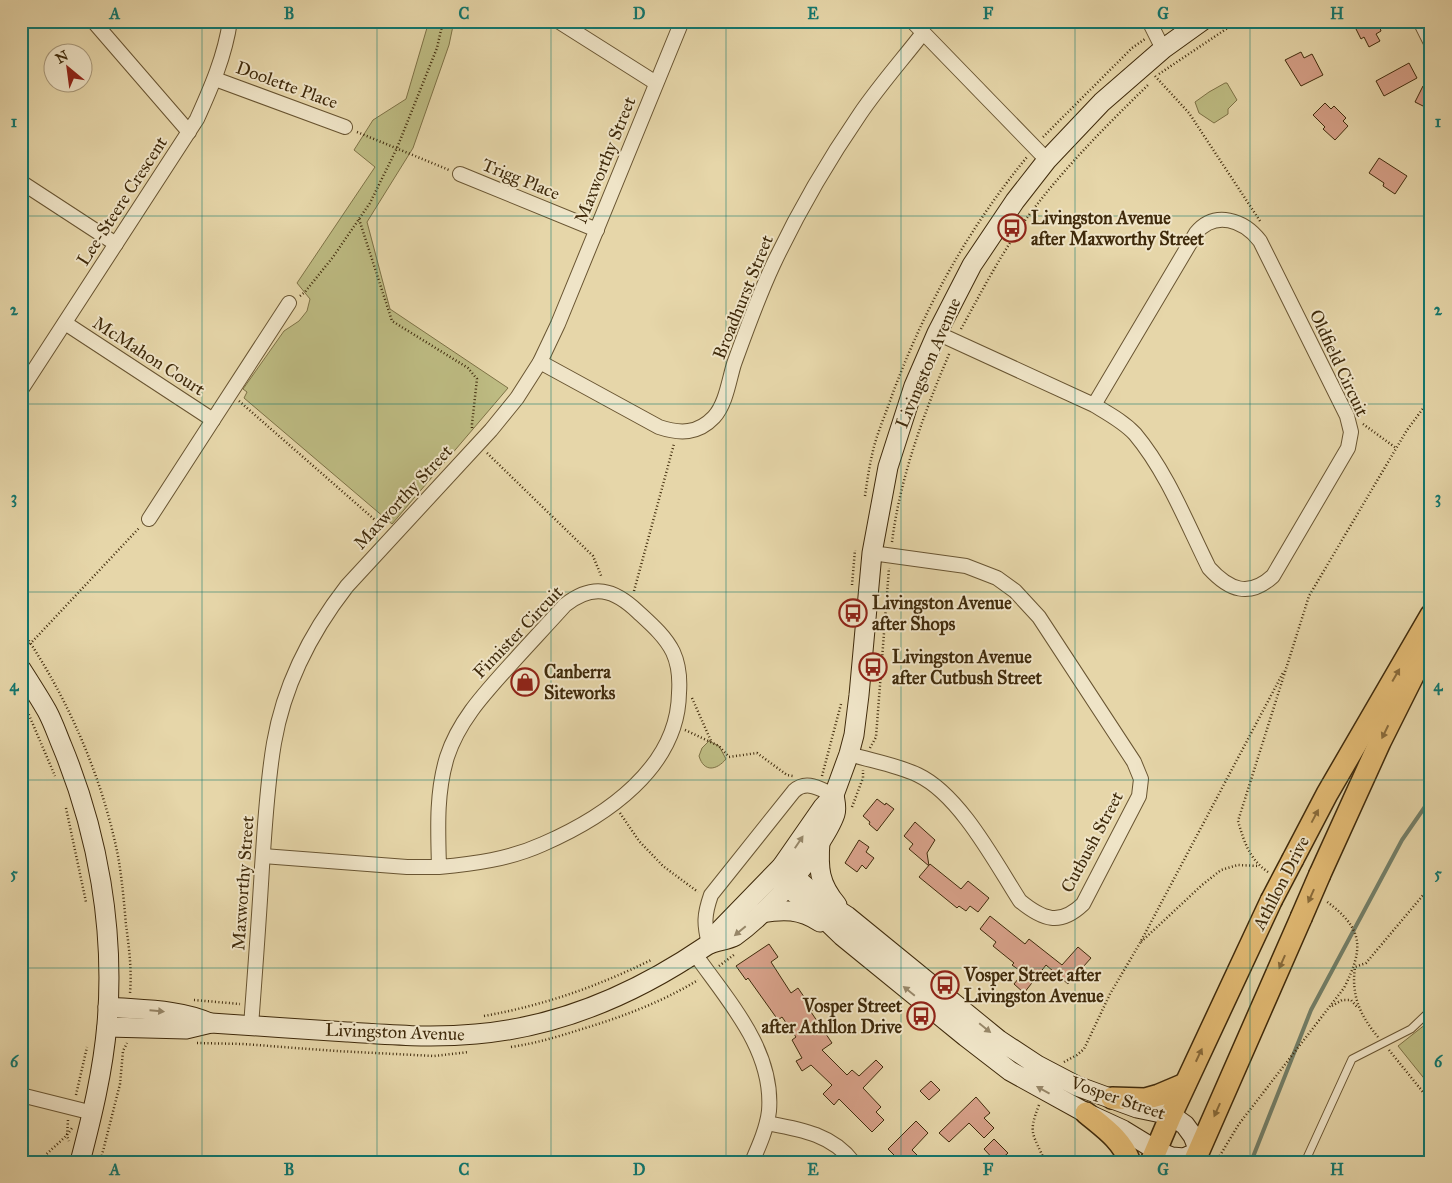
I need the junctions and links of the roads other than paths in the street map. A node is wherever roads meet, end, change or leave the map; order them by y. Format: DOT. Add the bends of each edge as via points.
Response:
graph roads {
  1 [pos="93,21"];
  2 [pos="230,21"];
  3 [pos="558,21"];
  4 [pos="682,21"];
  5 [pos="912,21"];
  6 [pos="1149,21"];
  7 [pos="1202,21"];
  8 [pos="1420,21"];
  9 [pos="924,33"];
  10 [pos="1431,43"];
  11 [pos="1163,49"];
  12 [pos="215,79"];
  13 [pos="656,83"];
  14 [pos="345,127"];
  15 [pos="189,132"];
  16 [pos="1041,154"];
  17 [pos="460,174"];
  18 [pos="21,182"];
  19 [pos="597,230"];
  20 [pos="116,244"];
  21 [pos="289,303"];
  22 [pos="65,323"];
  23 [pos="937,333"];
  24 [pos="540,362"];
  25 [pos="22,388"];
  26 [pos="1094,406"];
  27 [pos="213,420"];
  28 [pos="149,518"];
  29 [pos="864,548"];
  30 [pos="1431,615"];
  31 [pos="1431,641"];
  32 [pos="21,669"];
  33 [pos="857,757"];
  34 [pos="827,792"];
  35 [pos="820,841"];
  36 [pos="263,856"];
  37 [pos="439,867"];
  38 [pos="784,876"];
  39 [pos="761,913"];
  40 [pos="846,916"];
  41 [pos="842,936"];
  42 [pos="702,949"];
  43 [pos="108,1007"];
  44 [pos="1431,1010"];
  45 [pos="211,1023"];
  46 [pos="252,1026"];
  47 [pos="107,1027"];
  48 [pos="1185,1084"];
  49 [pos="21,1095"];
  50 [pos="1112,1098"];
  51 [pos="93,1113"];
  52 [pos="1086,1113"];
  53 [pos="1170,1115"];
  54 [pos="767,1122"];
  55 [pos="1153,1156"];
  56 [pos="1203,1158"];
  57 [pos="80,1162"];
  58 [pos="752,1162"];
  59 [pos="853,1162"];
  60 [pos="1130,1162"];
  61 [pos="1305,1162"];
  1 -- 15 [label="street"];
  2 -- 12 [label="street, Lee-Steere Crescent"];
  3 -- 13 [label="street"];
  4 -- 13 [label="street, Maxworthy Street"];
  5 -- 9 [label="street"];
  6 -- 11 [label="street"];
  7 -- 11 [label="street, Livingston Avenue"];
  8 -- 10 [label="street"];
  9 -- 16 [label="street"];
  9 -- 24 [label="street, Broadhurst Street" via="860,114 804,202 759,298 723,401 705,426 691,432 659,427"];
  11 -- 16 [label="street, Livingston Avenue"];
  12 -- 14 [label="street, Doolette Place"];
  12 -- 15 [label="street, Lee-Steere Crescent"];
  13 -- 19 [label="street, Maxworthy Street"];
  15 -- 20 [label="street, Lee-Steere Crescent"];
  16 -- 23 [label="street, Livingston Avenue" via="1015,201 972,265"];
  17 -- 19 [label="street, Trigg Place"];
  18 -- 20 [label="street"];
  19 -- 24 [label="street, Maxworthy Street"];
  20 -- 22 [label="street, Lee-Steere Crescent"];
  21 -- 27 [label="street, McMahon Court"];
  22 -- 25 [label="street, Lee-Steere Crescent"];
  22 -- 27 [label="street, McMahon Court"];
  23 -- 26 [label="street, Oldfield Circuit"];
  23 -- 29 [label="street, Livingston Avenue" via="914,386 896,440 876,524"];
  24 -- 36 [label="street, Maxworthy Street" via="484,445 347,586 312,638 293,678 275,741"];
  26 -- 26 [label="street, Oldfield Circuit" via="1196,233 1217,219 1230,220 1243,225 1260,241 1347,416 1351,432 1348,448 1273,576 1263,585 1251,589 1238,588 1219,579 1208,568 1163,475 1134,433"];
  27 -- 28 [label="street, McMahon Court"];
  29 -- 33 [label="street, Livingston Avenue"];
  29 -- 33 [label="street, Cutbush Street" via="891,556 977,569 997,578 1024,599 1134,762 1140,780 1139,796 1083,904 1067,916 1053,918 1032,912 1020,901 964,816 939,789 897,767"];
  48 -- 30 [label="main road, Athllon Drive, one-way, bridge" via="1271,901 1331,786"];
  31 -- 56 [label="main road, Athllon Drive, one-way, bridge" via="1380,742 1320,874"];
  32 -- 43 [label="street" via="47,712 74,776 88,821 102,888 109,968"];
  33 -- 34 [label="street, Livingston Avenue"];
  34 -- 35 [label="street, Livingston Avenue" via="836,807"];
  38 -- 34 [label="street, Livingston Avenue, one-way" via="823,807"];
  34 -- 42 [label="street" via="804,785 794,791 711,896 706,910"];
  35 -- 38 [label="street, Livingston Avenue"];
  35 -- 40 [label="street" via="818,864 821,880"];
  36 -- 37 [label="street"];
  36 -- 46 [label="street, Maxworthy Street"];
  37 -- 37 [label="street, Fimister Circuit" via="440,789 447,757 476,702 577,596 591,591 603,592 614,594 630,604 662,635 676,659 680,676 674,726 666,748 653,767 614,804 579,827 502,858"];
  38 -- 39 [label="street, Livingston Avenue"];
  38 -- 40 [label="street, Vosper Street"];
  38 -- 41 [label="street, Vosper Street"];
  38 -- 42 [label="street, Livingston Avenue"];
  39 -- 41 [label="street" via="798,912 813,917"];
  39 -- 42 [label="street, Livingston Avenue, one-way" via="733,936"];
  40 -- 50 [label="street, Vosper Street, one-way" via="999,1040 1056,1076"];
  52 -- 41 [label="street, Vosper Street, one-way" via="1010,1071"];
  42 -- 46 [label="street, Livingston Avenue" via="628,993 604,1003 554,1020 503,1031 422,1037"];
  42 -- 54 [label="street" via="709,973 749,1031 760,1053 769,1088"];
  43 -- 45 [label="street, Livingston Avenue, one-way" via="196,1016"];
  43 -- 47 [label="street"];
  44 -- 61 [label="lane" via="1411,1029 1352,1059"];
  45 -- 46 [label="street, Livingston Avenue"];
  45 -- 47 [label="street, Livingston Avenue" via="186,1028"];
  47 -- 51 [label="street"];
  48 -- 50 [label="main road" via="1145,1099"];
  48 -- 53 [label="main road, Athllon Drive"];
  49 -- 51 [label="street"];
  50 -- 53 [label="street, Vosper Street" via="1137,1108"];
  51 -- 57 [label="street"];
  52 -- 55 [label="street, Vosper Street" via="1123,1130"];
  52 -- 60 [label="main road" via="1119,1142"];
  53 -- 55 [label="main road, Athllon Drive"];
  53 -- 56 [label="street, Vosper Street" via="1185,1125"];
  54 -- 58 [label="street"];
  54 -- 59 [label="street" via="822,1136 840,1147"];
  55 -- 56 [label="street, Vosper Street"];
}
